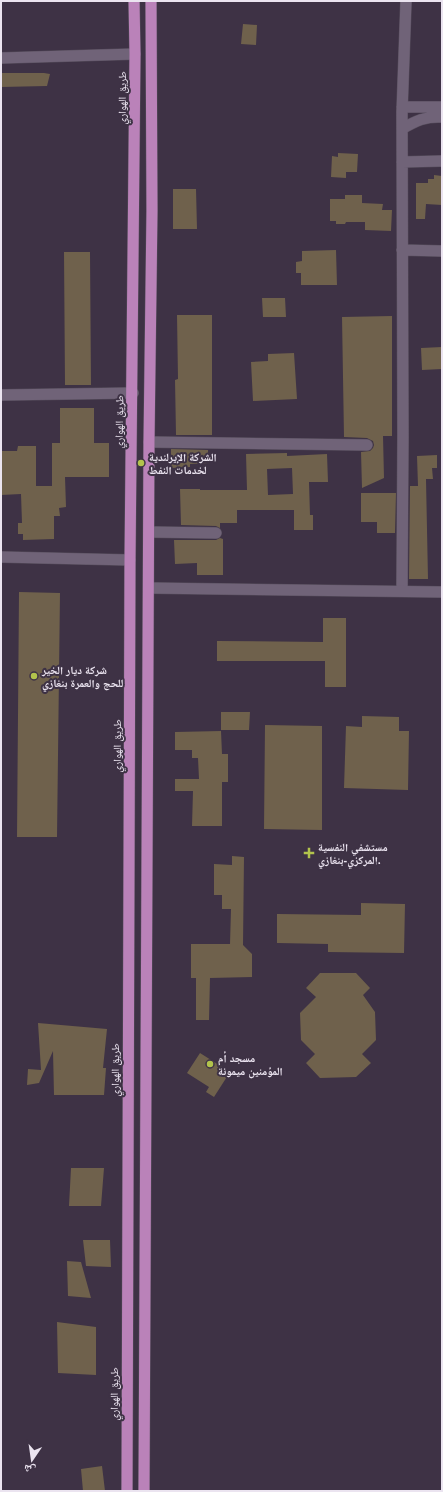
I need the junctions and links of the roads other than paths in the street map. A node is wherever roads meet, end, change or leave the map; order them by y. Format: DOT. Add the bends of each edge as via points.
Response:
graph roads {
  1 [pos="134,1"];
  2 [pos="152,1"];
  3 [pos="406,1"];
  4 [pos="135,54"];
  5 [pos="1,58"];
  6 [pos="402,107"];
  7 [pos="442,108"];
  8 [pos="442,117"];
  9 [pos="402,129"];
  10 [pos="442,161"];
  11 [pos="402,162"];
  12 [pos="402,250"];
  13 [pos="442,251"];
  14 [pos="133,393"];
  15 [pos="1,395"];
  16 [pos="150,442"];
  17 [pos="367,445"];
  18 [pos="149,532"];
  19 [pos="216,533"];
  20 [pos="1,557"];
  21 [pos="130,560"];
  22 [pos="149,588"];
  23 [pos="402,591"];
  24 [pos="442,592"];
  25 [pos="127,1491"];
  26 [pos="144,1491"];
  1 -- 4 [label="highway, طريق الهواري"];
  2 -- 16 [label="highway"];
  3 -- 6 [label="street"];
  4 -- 5 [label="street"];
  4 -- 14 [label="highway, طريق الهواري"];
  6 -- 7 [label="street"];
  6 -- 9 [label="street"];
  8 -- 9 [label="street" via="420,119"];
  9 -- 11 [label="street"];
  10 -- 11 [label="street"];
  11 -- 12 [label="street"];
  12 -- 13 [label="street"];
  12 -- 23 [label="street"];
  14 -- 15 [label="street"];
  14 -- 21 [label="highway, طريق الهواري"];
  16 -- 17 [label="street"];
  16 -- 18 [label="highway"];
  18 -- 19 [label="street"];
  18 -- 22 [label="highway"];
  20 -- 21 [label="street"];
  21 -- 25 [label="highway, طريق الهواري"];
  22 -- 23 [label="street"];
  22 -- 26 [label="highway"];
  23 -- 24 [label="street"];
}
